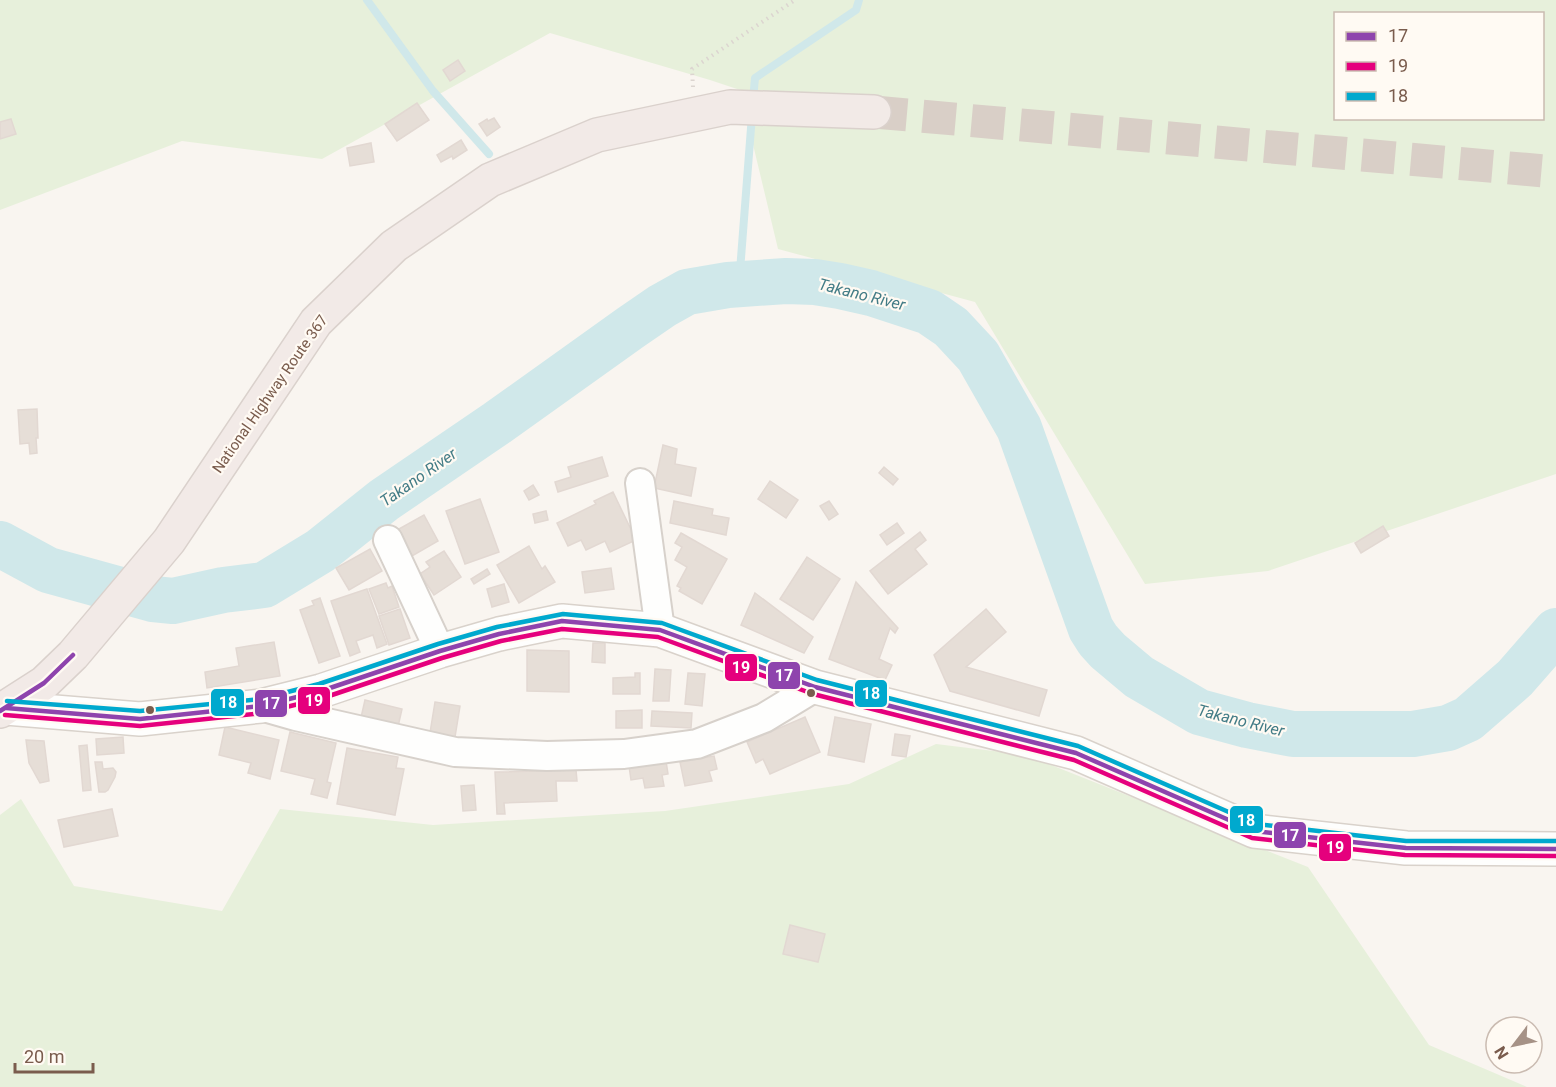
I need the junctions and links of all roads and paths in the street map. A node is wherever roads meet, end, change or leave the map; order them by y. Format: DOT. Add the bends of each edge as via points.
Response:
graph roads {
  1 [pos="795,0"];
  2 [pos="874,112"];
  3 [pos="694,114"];
  4 [pos="640,483"];
  5 [pos="388,540"];
  6 [pos="660,630"];
  7 [pos="440,651"];
  8 [pos="815,687"];
  9 [pos="261,706"];
  10 [pos="2,708"];
  11 [pos="1556,849"];
  1 -- 3 [label="path" via="692,69"];
  2 -- 3 [label="highway, National Highway Route 367" via="730,107"];
  3 -- 10 [label="highway, National Highway Route 367" via="597,135 490,180 394,246 316,322 169,541 73,655 44,682"];
  4 -- 6 [label="street"];
  5 -- 7 [label="street"];
  6 -- 7 [label="street" via="562,621"];
  6 -- 8 [label="street"];
  7 -- 9 [label="street" via="321,691"];
  8 -- 9 [label="street" via="764,718 697,744 613,754 455,752"];
  8 -- 11 [label="street" via="1076,753 1254,831 1406,848"];
  9 -- 10 [label="street" via="140,719"];
}
